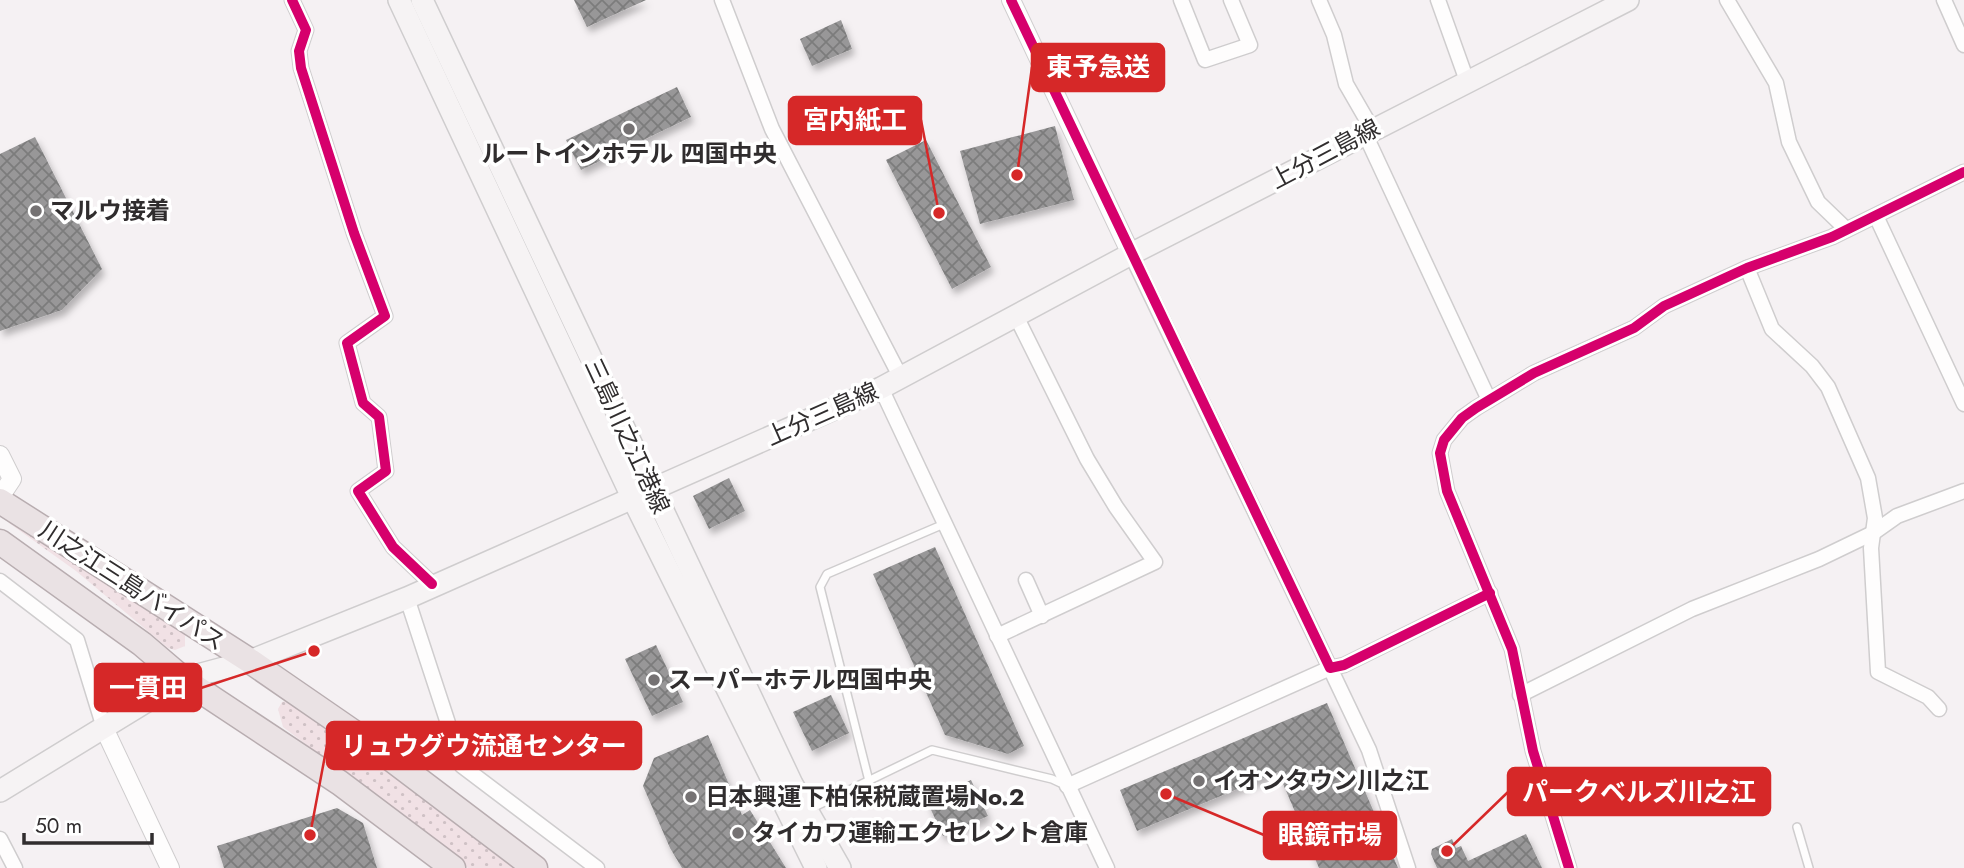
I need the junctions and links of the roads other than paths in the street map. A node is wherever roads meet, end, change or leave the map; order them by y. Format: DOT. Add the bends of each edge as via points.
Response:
graph roads {
  1 [pos="292,0"];
  2 [pos="399,0"];
  3 [pos="422,0"];
  4 [pos="722,0"];
  5 [pos="1011,0"];
  6 [pos="1181,0"];
  7 [pos="1231,0"];
  8 [pos="1319,0"];
  9 [pos="1438,0"];
  10 [pos="1628,0"];
  11 [pos="1727,0"];
  12 [pos="1944,0"];
  13 [pos="1964,45"];
  14 [pos="1467,80"];
  15 [pos="1369,131"];
  16 [pos="1964,172"];
  17 [pos="1876,216"];
  18 [pos="1845,229"];
  19 [pos="1131,254"];
  20 [pos="1747,268"];
  21 [pos="1016,316"];
  22 [pos="901,378"];
  23 [pos="881,388"];
  24 [pos="1489,400"];
  25 [pos="1964,404"];
  26 [pos="0,454"];
  27 [pos="1964,491"];
  28 [pos="642,495"];
  29 [pos="0,499"];
  30 [pos="944,524"];
  31 [pos="1873,533"];
  32 [pos="0,542"];
  33 [pos="1026,580"];
  34 [pos="0,581"];
  35 [pos="432,584"];
  36 [pos="1490,593"];
  37 [pos="407,598"];
  38 [pos="1042,615"];
  39 [pos="997,636"];
  40 [pos="250,661"];
  41 [pos="1330,668"];
  42 [pos="183,680"];
  43 [pos="1520,695"];
  44 [pos="1939,709"];
  45 [pos="104,728"];
  46 [pos="869,781"];
  47 [pos="1067,786"];
  48 [pos="0,791"];
  49 [pos="806,811"];
  50 [pos="1797,827"];
  51 [pos="0,838"];
  52 [pos="15,868"];
  53 [pos="170,868"];
  54 [pos="453,868"];
  55 [pos="535,868"];
  56 [pos="597,868"];
  57 [pos="816,868"];
  58 [pos="839,868"];
  59 [pos="1107,868"];
  60 [pos="1408,868"];
  61 [pos="1569,868"];
  62 [pos="1809,868"];
  1 -- 35 [label="street" via="306,30 299,51 301,68 385,316 347,343 363,403 380,417 386,471 358,491 393,547"];
  2 -- 28 [label="main road, 三島川之江港線"];
  3 -- 28 [label="main road, 三島川之江港線"];
  4 -- 22 [label="street" via="772,129"];
  5 -- 19 [label="street"];
  6 -- 7 [label="street" via="1205,60 1250,45"];
  8 -- 15 [label="street" via="1334,35 1346,84"];
  9 -- 14 [label="street"];
  10 -- 14 [label="main road, 上分三島線"];
  11 -- 18 [label="street" via="1776,83 1789,142 1818,202"];
  12 -- 13 [label="street"];
  14 -- 15 [label="main road, 上分三島線"];
  15 -- 19 [label="main road, 上分三島線"];
  15 -- 24 [label="street"];
  16 -- 17 [label="street"];
  17 -- 18 [label="street"];
  17 -- 25 [label="street"];
  18 -- 20 [label="street"];
  19 -- 21 [label="main road, 上分三島線"];
  19 -- 41 [label="street"];
  20 -- 24 [label="street" via="1664,306 1634,327 1534,373"];
  20 -- 31 [label="street" via="1772,329 1828,387 1868,478"];
  21 -- 22 [label="main road, 上分三島線"];
  21 -- 38 [label="street" via="1087,459 1155,562"];
  22 -- 23 [label="main road, 上分三島線"];
  23 -- 28 [label="main road, 上分三島線"];
  23 -- 30 [label="street"];
  24 -- 36 [label="street" via="1457,424 1440,453 1447,491"];
  26 -- 29 [label="street" via="12,478"];
  27 -- 31 [label="street" via="1897,516"];
  28 -- 35 [label="main road, 上分三島線"];
  28 -- 49 [label="main road, 三島川之江港線"];
  28 -- 57 [label="main road, 三島川之江港線"];
  29 -- 40 [label="highway, 川之江三島バイパス"];
  30 -- 39 [label="street"];
  30 -- 46 [label="lane" via="827,574 820,587"];
  31 -- 43 [label="street" via="1692,609"];
  31 -- 44 [label="street" via="1878,673 1928,696"];
  32 -- 42 [label="highway, 川之江三島バイパス" via="142,644"];
  33 -- 38 [label="street"];
  34 -- 45 [label="street" via="77,640"];
  35 -- 37 [label="main road, 上分三島線"];
  36 -- 41 [label="street" via="1345,665"];
  36 -- 43 [label="street" via="1511,649"];
  37 -- 40 [label="main road, 上分三島線"];
  37 -- 56 [label="street" via="462,766"];
  38 -- 39 [label="street"];
  39 -- 47 [label="street"];
  40 -- 42 [label="main road, 上分三島線"];
  40 -- 55 [label="highway, 川之江三島バイパス" via="382,752"];
  41 -- 47 [label="street"];
  41 -- 60 [label="street" via="1368,750"];
  42 -- 45 [label="main road, 上分三島線"];
  42 -- 54 [label="highway, 川之江三島バイパス" via="340,783"];
  43 -- 61 [label="street"];
  45 -- 48 [label="main road, 上分三島線"];
  45 -- 53 [label="street"];
  46 -- 47 [label="lane" via="932,750"];
  46 -- 49 [label="lane"];
  47 -- 59 [label="street"];
  49 -- 58 [label="main road, 三島川之江港線"];
  50 -- 62 [label="lane"];
  51 -- 52 [label="street"];
}
